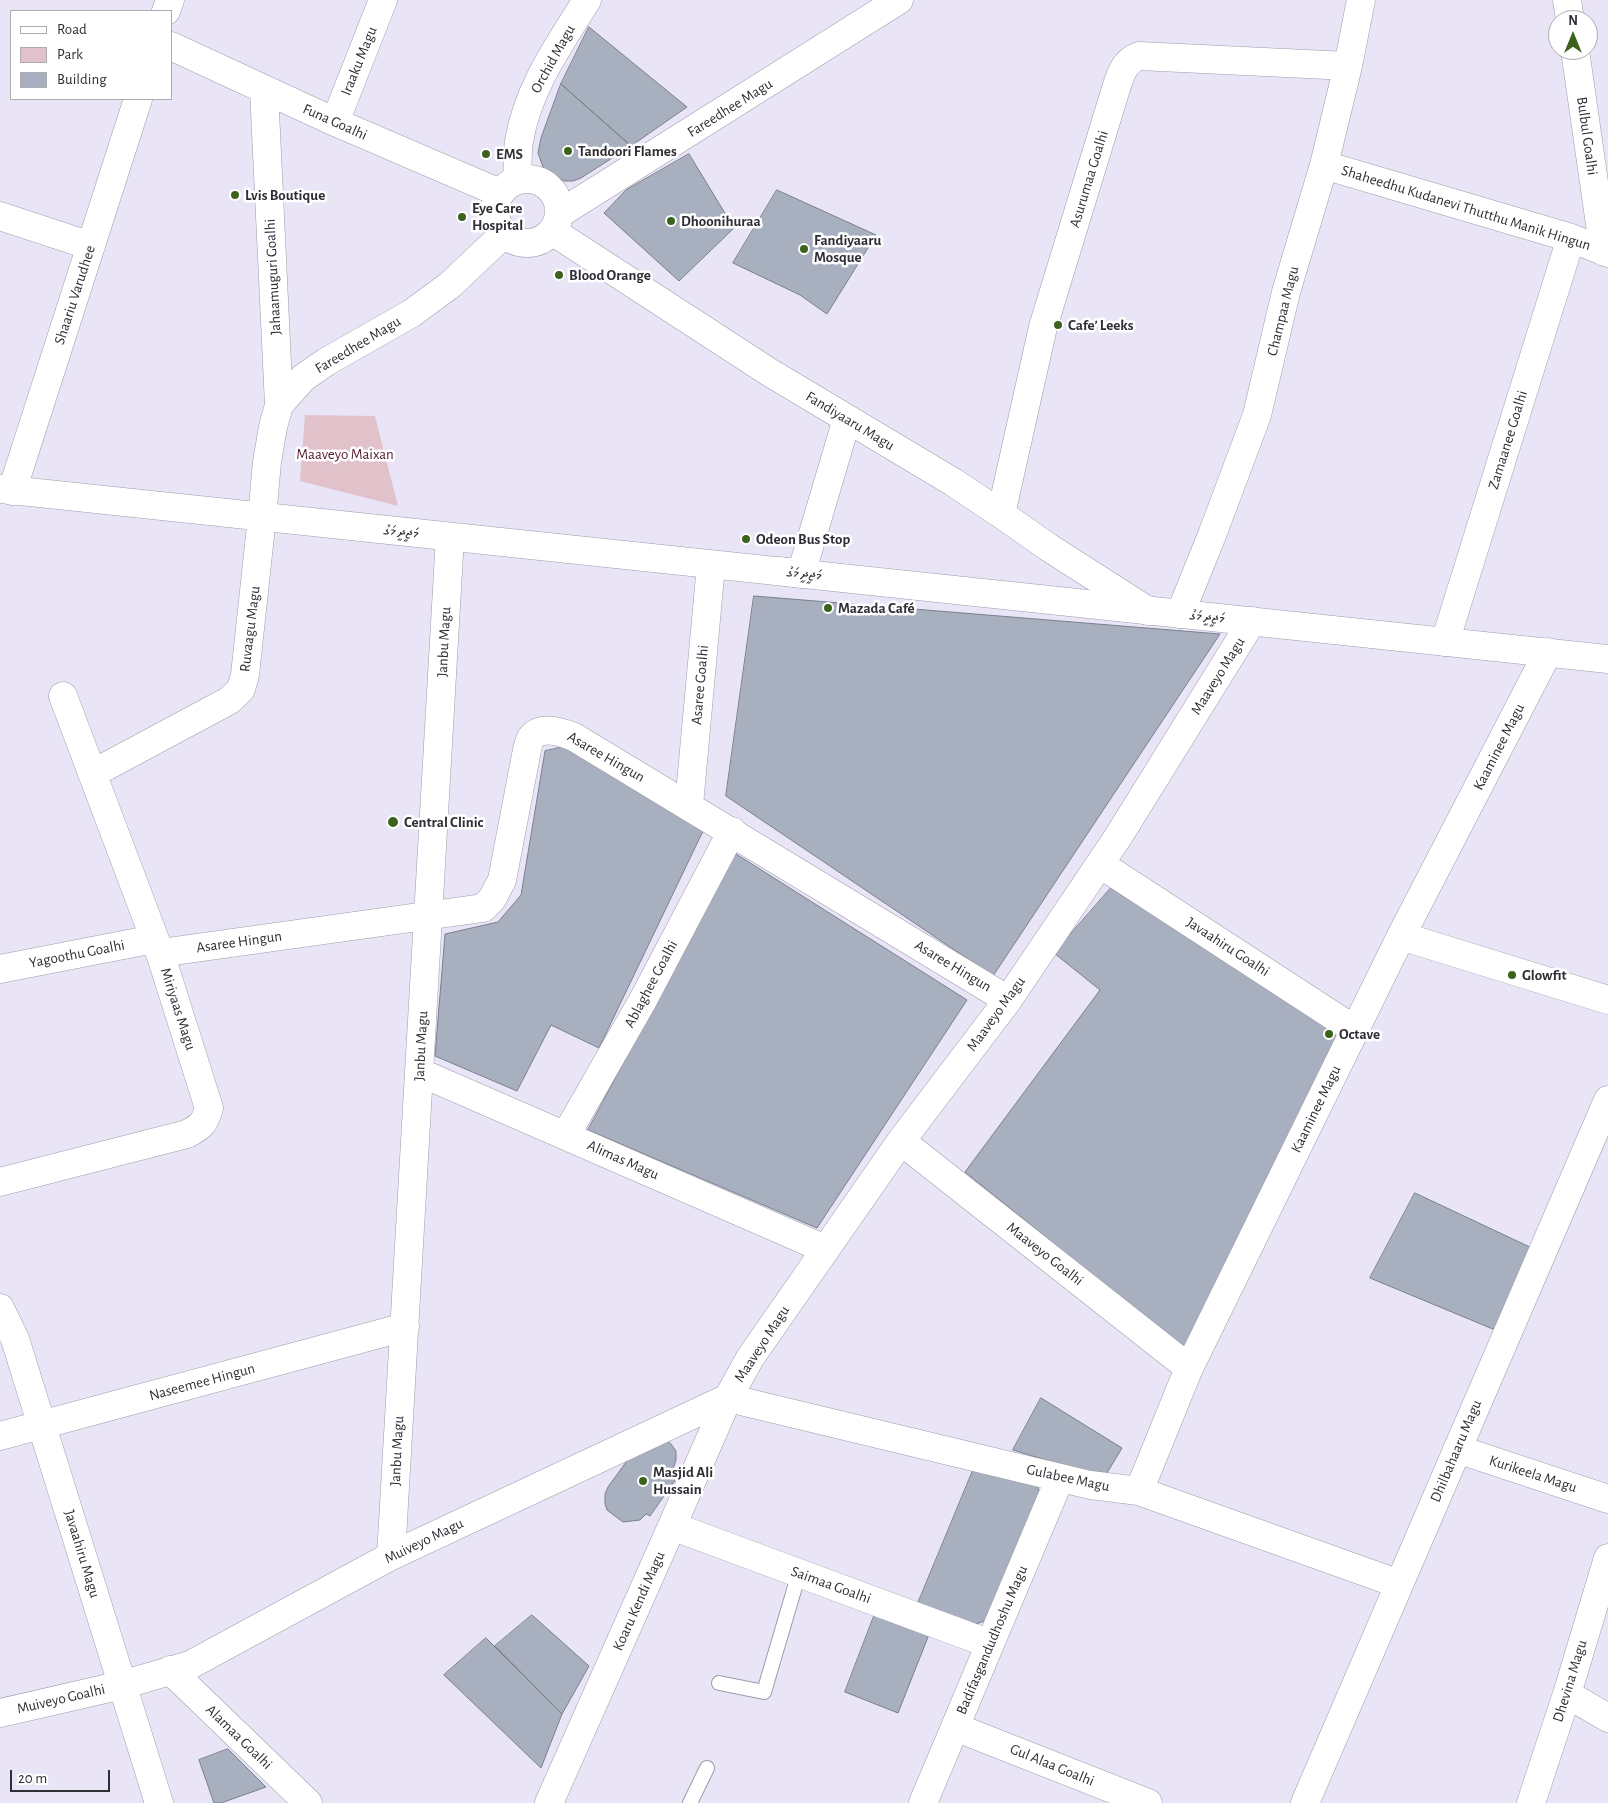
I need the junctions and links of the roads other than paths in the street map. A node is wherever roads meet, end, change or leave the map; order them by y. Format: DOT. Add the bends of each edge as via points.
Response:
graph roads {
  1 [pos="384,0"];
  2 [pos="587,0"];
  3 [pos="899,0"];
  4 [pos="1361,0"];
  5 [pos="172,46"];
  6 [pos="1577,60"];
  7 [pos="1348,66"];
  8 [pos="264,90"];
  9 [pos="138,100"];
  10 [pos="335,122"];
  11 [pos="1324,165"];
  12 [pos="508,187"];
  13 [pos="0,216"];
  14 [pos="556,223"];
  15 [pos="504,234"];
  16 [pos="1571,238"];
  17 [pos="91,246"];
  18 [pos="1606,252"];
  19 [pos="279,405"];
  20 [pos="846,419"];
  21 [pos="6,490"];
  22 [pos="1001,514"];
  23 [pos="262,517"];
  24 [pos="528,536"];
  25 [pos="450,537"];
  26 [pos="711,565"];
  27 [pos="801,574"];
  28 [pos="1148,611"];
  29 [pos="1180,614"];
  30 [pos="1252,621"];
  31 [pos="1445,642"];
  32 [pos="1548,652"];
  33 [pos="1608,659"];
  34 [pos="63,696"];
  35 [pos="92,774"];
  36 [pos="689,805"];
  37 [pos="732,831"];
  38 [pos="1100,864"];
  39 [pos="429,916"];
  40 [pos="1401,936"];
  41 [pos="157,946"];
  42 [pos="0,969"];
  43 [pos="1008,1000"];
  44 [pos="1608,1000"];
  45 [pos="1355,1030"];
  46 [pos="419,1072"];
  47 [pos="1608,1100"];
  48 [pos="566,1135"];
  49 [pos="901,1141"];
  50 [pos="0,1182"];
  51 [pos="825,1249"];
  52 [pos="0,1310"];
  53 [pos="405,1327"];
  54 [pos="1188,1368"];
  55 [pos="728,1398"];
  56 [pos="42,1425"];
  57 [pos="0,1436"];
  58 [pos="1457,1449"];
  59 [pos="1060,1478"];
  60 [pos="1139,1491"];
  61 [pos="1608,1499"];
  62 [pos="672,1526"];
  63 [pos="391,1556"];
  64 [pos="1608,1558"];
  65 [pos="798,1573"];
  66 [pos="1399,1584"];
  67 [pos="990,1644"];
  68 [pos="170,1670"];
  69 [pos="719,1683"];
  70 [pos="122,1685"];
  71 [pos="1567,1694"];
  72 [pos="0,1713"];
  73 [pos="1608,1718"];
  74 [pos="955,1726"];
  75 [pos="706,1768"];
  76 [pos="1095,1793"];
  77 [pos="159,1803"];
  78 [pos="308,1803"];
  79 [pos="549,1803"];
  80 [pos="690,1803"];
  81 [pos="923,1803"];
  82 [pos="1148,1803"];
  83 [pos="1305,1803"];
  84 [pos="1531,1803"];
  1 -- 10 [label="street, Iraaku Magu"];
  2 -- 12 [label="street, Orchid Magu" via="539,78 526,112"];
  3 -- 14 [label="street, Fareedhee Magu"];
  4 -- 7 [label="street, Champaa Magu"];
  5 -- 8 [label="street, Funa Goalhi"];
  6 -- 18 [label="street, Bulbul Goalhi"];
  7 -- 11 [label="street, Champaa Magu"];
  7 -- 22 [label="street, Asurumaa Goalhi" via="1139,56 1129,60 1118,82 1043,327"];
  8 -- 10 [label="street, Funa Goalhi"];
  8 -- 19 [label="street, Jahaamuguri Goalhi"];
  9 -- 17 [label="street, Shaariu Varudhee"];
  10 -- 12 [label="street, Funa Goalhi"];
  11 -- 16 [label="street, Shaheedhu Kudanevi Thutthu Manik Hingun"];
  11 -- 29 [label="street, Champaa Magu" via="1286,292 1257,415"];
  12 -- 14 [label="street" via="534,178 548,185 557,198"];
  12 -- 15 [label="street" via="496,204 495,214"];
  13 -- 17 [label="street"];
  14 -- 15 [label="street" via="546,236 532,242 514,240"];
  14 -- 20 [label="street, Fandiyaaru Magu" via="769,372"];
  15 -- 19 [label="street, Fareedhee Magu" via="450,285 412,313 303,378"];
  16 -- 18 [label="street, Shaheedhu Kudanevi Thutthu Manik Hingun"];
  16 -- 31 [label="street, Zamaanee Goalhi"];
  17 -- 21 [label="street, Shaariu Varudhee"];
  19 -- 23 [label="street, Fareedhee Magu" via="273,427"];
  20 -- 22 [label="street, Fandiyaaru Magu"];
  20 -- 27 [label="street"];
  21 -- 23 [label="street, މަޖީދީ މަގު"];
  22 -- 28 [label="street, Fandiyaaru Magu"];
  23 -- 25 [label="street, މަޖީދީ މަގު"];
  23 -- 35 [label="street, Ruvaagu Magu" via="241,688 230,700"];
  24 -- 27 [label="street"];
  25 -- 26 [label="street, މަޖީދީ މަގު"];
  25 -- 39 [label="street, Janbu Magu"];
  26 -- 27 [label="street, މަޖީދީ މަގު"];
  26 -- 36 [label="street, Asaree Goalhi"];
  27 -- 28 [label="street, މަޖީދީ މަގު"];
  28 -- 29 [label="street, މަޖީދީ މަގު"];
  29 -- 30 [label="street, މަޖީދީ މަގު"];
  30 -- 31 [label="street, މަޖީދީ މަގު"];
  30 -- 38 [label="street, Maaveyo Magu"];
  31 -- 32 [label="street, މަޖީދީ މަގު"];
  32 -- 33 [label="street, މަޖީދީ މަގު"];
  32 -- 40 [label="street, Kaaminee Magu"];
  34 -- 35 [label="street, Miriyaas Magu"];
  35 -- 41 [label="street, Miriyaas Magu"];
  36 -- 37 [label="street, Asaree Hingun"];
  36 -- 39 [label="street, Asaree Hingun" via="574,737 559,731 543,731 532,737 527,750 502,880 492,899 483,908"];
  37 -- 43 [label="street, Asaree Hingun"];
  37 -- 48 [label="street, Ablaghee Goalhi" via="644,1000"];
  38 -- 43 [label="street, Maaveyo Magu"];
  38 -- 45 [label="street, Javaahiru Goalhi"];
  39 -- 41 [label="street, Asaree Hingun"];
  39 -- 46 [label="street, Janbu Magu"];
  40 -- 44 [label="street"];
  40 -- 45 [label="street, Kaaminee Magu"];
  41 -- 42 [label="street, Yagoothu Goalhi"];
  41 -- 50 [label="street, Miriyaas Magu" via="205,1092 209,1108 205,1121 200,1128 187,1134"];
  43 -- 49 [label="street, Maaveyo Magu"];
  45 -- 54 [label="street, Kaaminee Magu"];
  46 -- 48 [label="street, Alimas Magu"];
  46 -- 53 [label="street, Janbu Magu"];
  47 -- 58 [label="street, Dhilbahaaru Magu"];
  48 -- 51 [label="street, Alimas Magu"];
  49 -- 51 [label="street, Maaveyo Magu"];
  49 -- 54 [label="street, Maaveyo Goalhi"];
  51 -- 55 [label="street, Maaveyo Magu" via="750,1358"];
  52 -- 56 [label="street, Javaahiru Magu" via="15,1339"];
  53 -- 56 [label="street, Naseemee Hingun"];
  53 -- 63 [label="street, Janbu Magu"];
  54 -- 60 [label="street, Kaaminee Magu"];
  55 -- 59 [label="street, Gulabee Magu"];
  55 -- 62 [label="street, Koaru Kendi Magu"];
  55 -- 63 [label="street, Muiveyo Magu"];
  56 -- 57 [label="street, Naseemee Hingun"];
  56 -- 70 [label="street, Javaahiru Magu"];
  58 -- 61 [label="street, Kurikeela Magu"];
  58 -- 66 [label="street, Dhilbahaaru Magu"];
  59 -- 60 [label="street, Gulabee Magu"];
  59 -- 67 [label="street, Badifasgandudhoshu Magu"];
  60 -- 66 [label="street, Gulabee Magu"];
  62 -- 65 [label="street, Saimaa Goalhi"];
  62 -- 79 [label="street, Koaru Kendi Magu"];
  63 -- 68 [label="street, Muiveyo Magu" via="190,1665"];
  64 -- 71 [label="street, Dhevina Magu"];
  65 -- 67 [label="street, Saimaa Goalhi"];
  65 -- 69 [label="lane" via="764,1692"];
  66 -- 83 [label="street, Dhilbahaaru Magu"];
  67 -- 74 [label="street, Badifasgandudhoshu Magu"];
  68 -- 70 [label="street, Muiveyo Magu"];
  68 -- 78 [label="street, Alamaa Goalhi"];
  70 -- 72 [label="street, Muiveyo Goalhi"];
  70 -- 77 [label="street, Javaahiru Magu"];
  71 -- 73 [label="street"];
  71 -- 84 [label="street, Dhevina Magu"];
  74 -- 76 [label="street, Gul Alaa Goalhi"];
  74 -- 81 [label="street, Badifasgandudhoshu Magu"];
  75 -- 80 [label="lane"];
  76 -- 82 [label="street, Gul Alaa Goalhi"];
}
